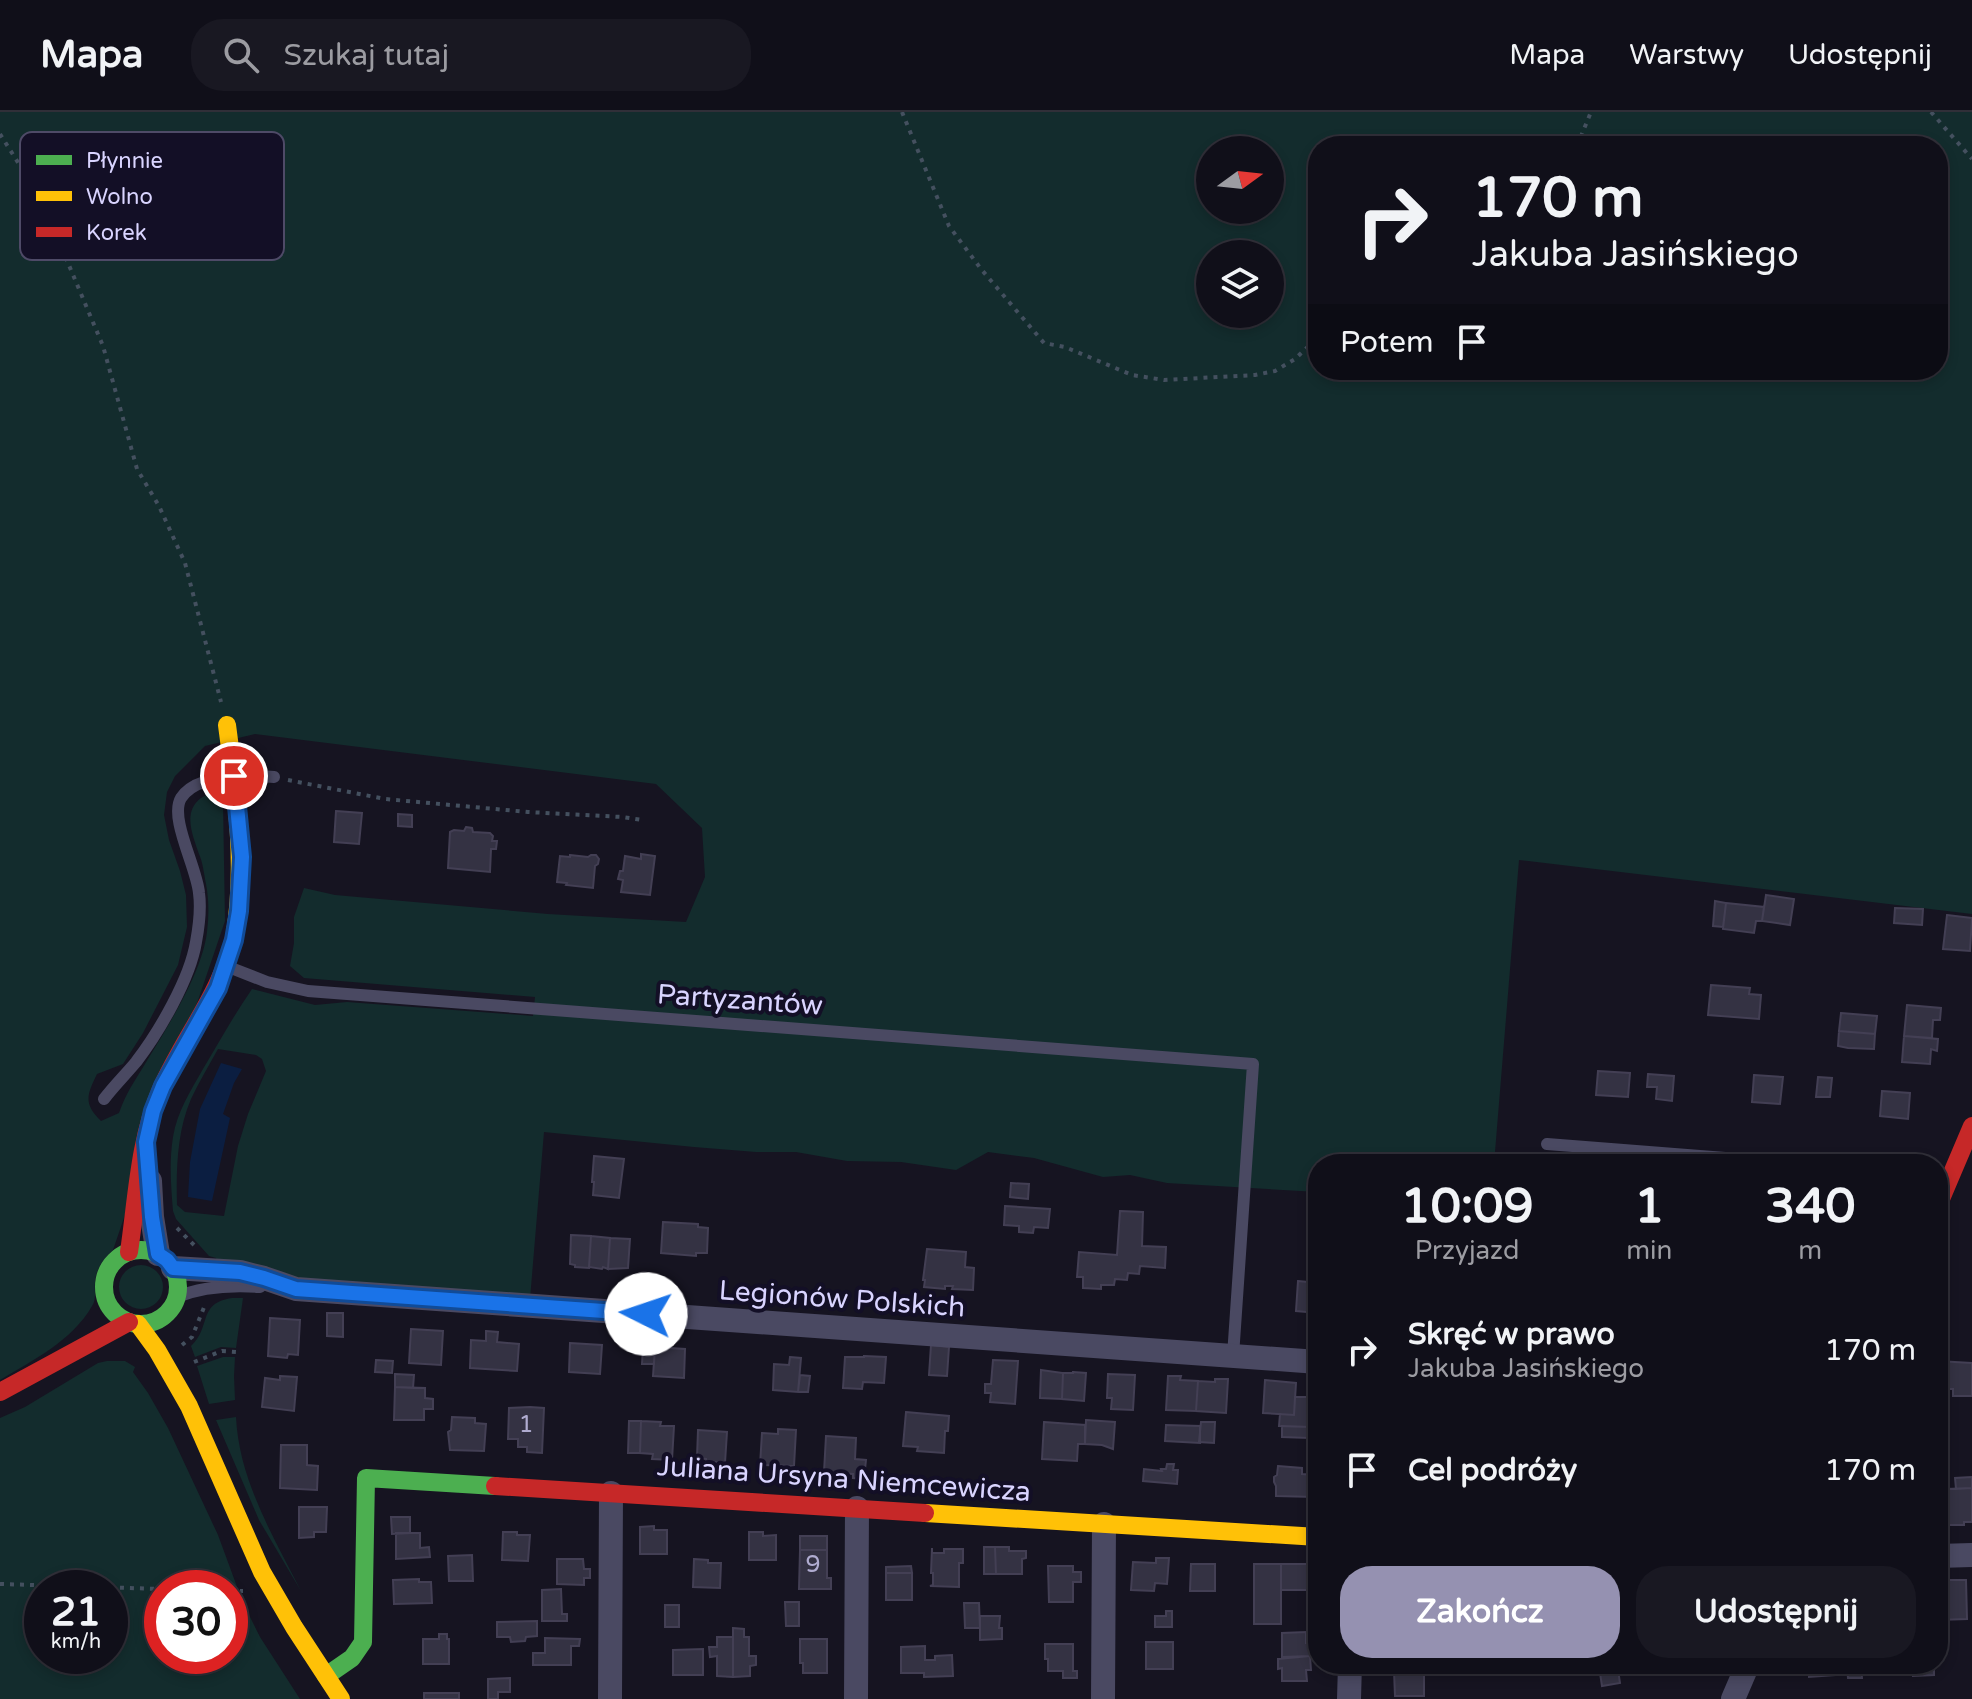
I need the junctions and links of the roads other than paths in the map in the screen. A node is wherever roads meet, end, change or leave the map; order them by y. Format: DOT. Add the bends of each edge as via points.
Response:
graph roads {
  1 [pos="227,725"];
  2 [pos="234,776"];
  3 [pos="274,777"];
  4 [pos="226,966"];
  5 [pos="104,1099"];
  6 [pos="1972,1126"];
  7 [pos="146,1142"];
  8 [pos="1547,1144"];
  9 [pos="1674,1154"];
  10 [pos="1948,1168"];
  11 [pos="129,1252"];
  12 [pos="166,1261"];
  13 [pos="296,1289"];
  14 [pos="177,1297"];
  15 [pos="98,1314"];
  16 [pos="134,1323"];
  17 [pos="172,1332"];
  18 [pos="1233,1356"];
  19 [pos="55,1361"];
  20 [pos="1308,1361"];
  21 [pos="0,1392"];
  22 [pos="189,1404"];
  23 [pos="611,1493"];
  24 [pos="857,1508"];
  25 [pos="1104,1524"];
  26 [pos="1308,1536"];
  27 [pos="1972,1555"];
  28 [pos="1948,1556"];
  29 [pos="1350,1674"];
  30 [pos="1744,1674"];
  31 [pos="326,1676"];
  32 [pos="341,1699"];
  33 [pos="610,1699"];
  34 [pos="856,1699"];
  35 [pos="1103,1699"];
  36 [pos="1349,1699"];
  37 [pos="1733,1699"];
  1 -- 2 [label="street"];
  2 -- 3 [label="lane"];
  2 -- 4 [label="street" via="242,885"];
  2 -- 5 [label="lane" via="195,786 181,798 180,828 199,893 196,944 175,999 138,1060"];
  4 -- 7 [label="street" via="163,1086"];
  4 -- 18 [label="lane, Partyzantów" via="308,991 1253,1064"];
  6 -- 10 [label="street"];
  7 -- 11 [label="street"];
  7 -- 12 [label="street" via="152,1217"];
  8 -- 9 [label="lane"];
  11 -- 12 [label="street" via="149,1251"];
  11 -- 15 [label="street" via="107,1272"];
  12 -- 13 [label="street, Legionów Polskich" via="240,1272"];
  12 -- 14 [label="street" via="177,1277"];
  13 -- 14 [label="lane" via="225,1286"];
  13 -- 18 [label="street, Legionów Polskich"];
  14 -- 17 [label="street"];
  15 -- 16 [label="street" via="112,1311"];
  15 -- 19 [label="street"];
  16 -- 17 [label="street"];
  16 -- 19 [label="street"];
  16 -- 22 [label="street"];
  17 -- 22 [label="street"];
  18 -- 20 [label="street, Legionów Polskich"];
  19 -- 21 [label="street"];
  22 -- 31 [label="street" via="258,1563"];
  23 -- 24 [label="street, Juliana Ursyna Niemcewicza"];
  23 -- 31 [label="street, Juliana Ursyna Niemcewicza" via="366,1478 363,1642 351,1660"];
  23 -- 33 [label="street"];
  24 -- 25 [label="street, Juliana Ursyna Niemcewicza"];
  24 -- 34 [label="street"];
  25 -- 26 [label="street, Juliana Ursyna Niemcewicza"];
  25 -- 35 [label="street"];
  27 -- 28 [label="street"];
  29 -- 36 [label="street"];
  30 -- 37 [label="street"];
  31 -- 32 [label="street"];
}
